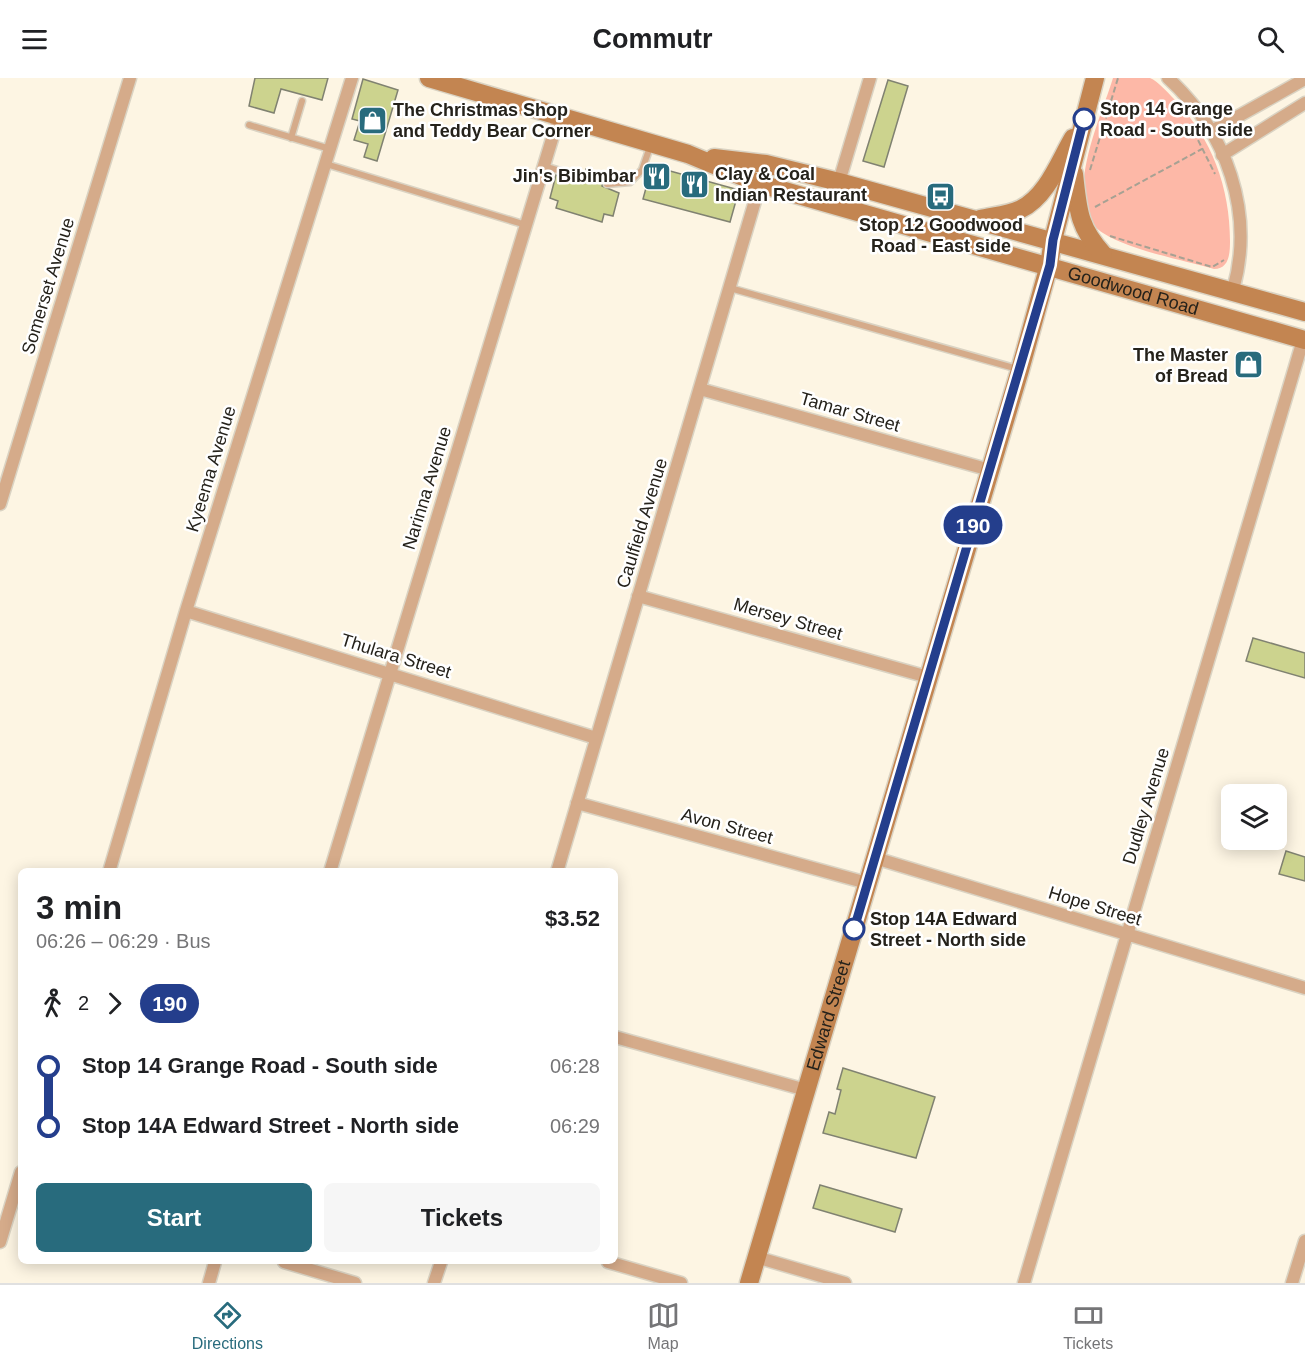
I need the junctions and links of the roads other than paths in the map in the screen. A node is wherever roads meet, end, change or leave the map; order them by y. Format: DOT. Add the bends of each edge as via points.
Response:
graph roads {
  1 [pos="130,78"];
  2 [pos="352,78"];
  3 [pos="432,78"];
  4 [pos="870,78"];
  5 [pos="1095,78"];
  6 [pos="1168,78"];
  7 [pos="1305,79"];
  8 [pos="302,101"];
  9 [pos="1305,104"];
  10 [pos="559,116"];
  11 [pos="1084,119"];
  12 [pos="249,125"];
  13 [pos="1210,132"];
  14 [pos="291,138"];
  15 [pos="651,143"];
  16 [pos="330,149"];
  17 [pos="688,154"];
  18 [pos="1222,155"];
  19 [pos="326,164"];
  20 [pos="1073,164"];
  21 [pos="544,166"];
  22 [pos="584,178"];
  23 [pos="839,182"];
  24 [pos="607,184"];
  25 [pos="760,184"];
  26 [pos="978,220"];
  27 [pos="526,225"];
  28 [pos="1053,240"];
  29 [pos="1102,254"];
  30 [pos="1050,265"];
  31 [pos="730,288"];
  32 [pos="1233,290"];
  33 [pos="1305,312"];
  34 [pos="1304,340"];
  35 [pos="1020,370"];
  36 [pos="700,389"];
  37 [pos="990,470"];
  38 [pos="0,504"];
  39 [pos="638,596"];
  40 [pos="186,611"];
  41 [pos="389,673"];
  42 [pos="928,677"];
  43 [pos="596,738"];
  44 [pos="577,804"];
  45 [pos="875,858"];
  46 [pos="110,868"];
  47 [pos="331,868"];
  48 [pos="558,868"];
  49 [pos="867,883"];
  50 [pos="1127,935"];
  51 [pos="1305,988"];
  52 [pos="618,1037"];
  53 [pos="806,1090"];
  54 [pos="18,1185"];
  55 [pos="1,1234"];
  56 [pos="1305,1241"];
  57 [pos="756,1257"];
  58 [pos="214,1264"];
  59 [pos="291,1264"];
  60 [pos="440,1264"];
  61 [pos="615,1264"];
  62 [pos="209,1283"];
  63 [pos="355,1283"];
  64 [pos="434,1283"];
  65 [pos="681,1283"];
  66 [pos="749,1283"];
  67 [pos="844,1283"];
  68 [pos="1024,1283"];
  69 [pos="1292,1283"];
  1 -- 38 [label="street, Somerset Avenue"];
  2 -- 16 [label="street, Kyeema Avenue"];
  3 -- 10 [label="main road, Goodwood Road"];
  4 -- 23 [label="street"];
  5 -- 11 [label="main road"];
  6 -- 13 [label="street" via="1182,91"];
  7 -- 13 [label="street"];
  8 -- 14 [label="lane"];
  9 -- 18 [label="street"];
  10 -- 15 [label="main road, Goodwood Road"];
  10 -- 21 [label="street, Narinna Avenue"];
  11 -- 20 [label="main road, Edward Street"];
  11 -- 26 [label="main road" via="1038,196 1021,209"];
  12 -- 14 [label="lane"];
  13 -- 18 [label="street"];
  14 -- 16 [label="lane"];
  15 -- 17 [label="main road, Goodwood Road"];
  15 -- 24 [label="lane" via="642,170 630,182"];
  16 -- 19 [label="street, Kyeema Avenue"];
  17 -- 23 [label="main road, Goodwood Road" via="766,165"];
  17 -- 25 [label="main road, Goodwood Road"];
  18 -- 32 [label="street" via="1236,190 1242,227"];
  19 -- 27 [label="lane"];
  19 -- 40 [label="street, Kyeema Avenue"];
  20 -- 28 [label="main road, Edward Street"];
  20 -- 29 [label="main road" via="1082,224"];
  21 -- 22 [label="lane"];
  21 -- 27 [label="street, Narinna Avenue"];
  23 -- 26 [label="main road, Goodwood Road"];
  25 -- 30 [label="main road, Goodwood Road"];
  25 -- 31 [label="street, Caulfield Avenue"];
  26 -- 28 [label="main road, Goodwood Road"];
  27 -- 41 [label="street, Narinna Avenue"];
  28 -- 29 [label="main road, Goodwood Road"];
  28 -- 30 [label="main road, Edward Street"];
  29 -- 32 [label="main road, Goodwood Road"];
  30 -- 34 [label="main road, Goodwood Road"];
  30 -- 35 [label="main road, Edward Street"];
  31 -- 35 [label="lane"];
  31 -- 36 [label="street, Caulfield Avenue"];
  32 -- 33 [label="main road, Goodwood Road"];
  34 -- 50 [label="street, Dudley Avenue"];
  35 -- 37 [label="main road, Edward Street"];
  36 -- 37 [label="street, Tamar Street"];
  36 -- 39 [label="street, Caulfield Avenue"];
  37 -- 42 [label="main road, Edward Street"];
  39 -- 42 [label="street, Mersey Street"];
  39 -- 43 [label="street, Caulfield Avenue"];
  40 -- 41 [label="street, Thulara Street"];
  40 -- 46 [label="street, Kyeema Avenue"];
  41 -- 43 [label="street, Thulara Street"];
  41 -- 47 [label="street, Narinna Avenue"];
  42 -- 45 [label="main road, Edward Street"];
  43 -- 44 [label="street, Caulfield Avenue"];
  44 -- 48 [label="street, Caulfield Avenue"];
  44 -- 49 [label="street, Avon Street"];
  45 -- 49 [label="main road, Edward Street"];
  45 -- 50 [label="street, Hope Street"];
  49 -- 53 [label="main road, Edward Street"];
  50 -- 51 [label="street, Hope Street"];
  50 -- 68 [label="street, Dudley Avenue"];
  52 -- 53 [label="street"];
  53 -- 57 [label="main road, Edward Street"];
  54 -- 55 [label="street"];
  56 -- 69 [label="street"];
  57 -- 66 [label="main road, Edward Street"];
  57 -- 67 [label="street"];
  58 -- 62 [label="street"];
  59 -- 63 [label="street"];
  60 -- 64 [label="street"];
  61 -- 65 [label="street"];
}
